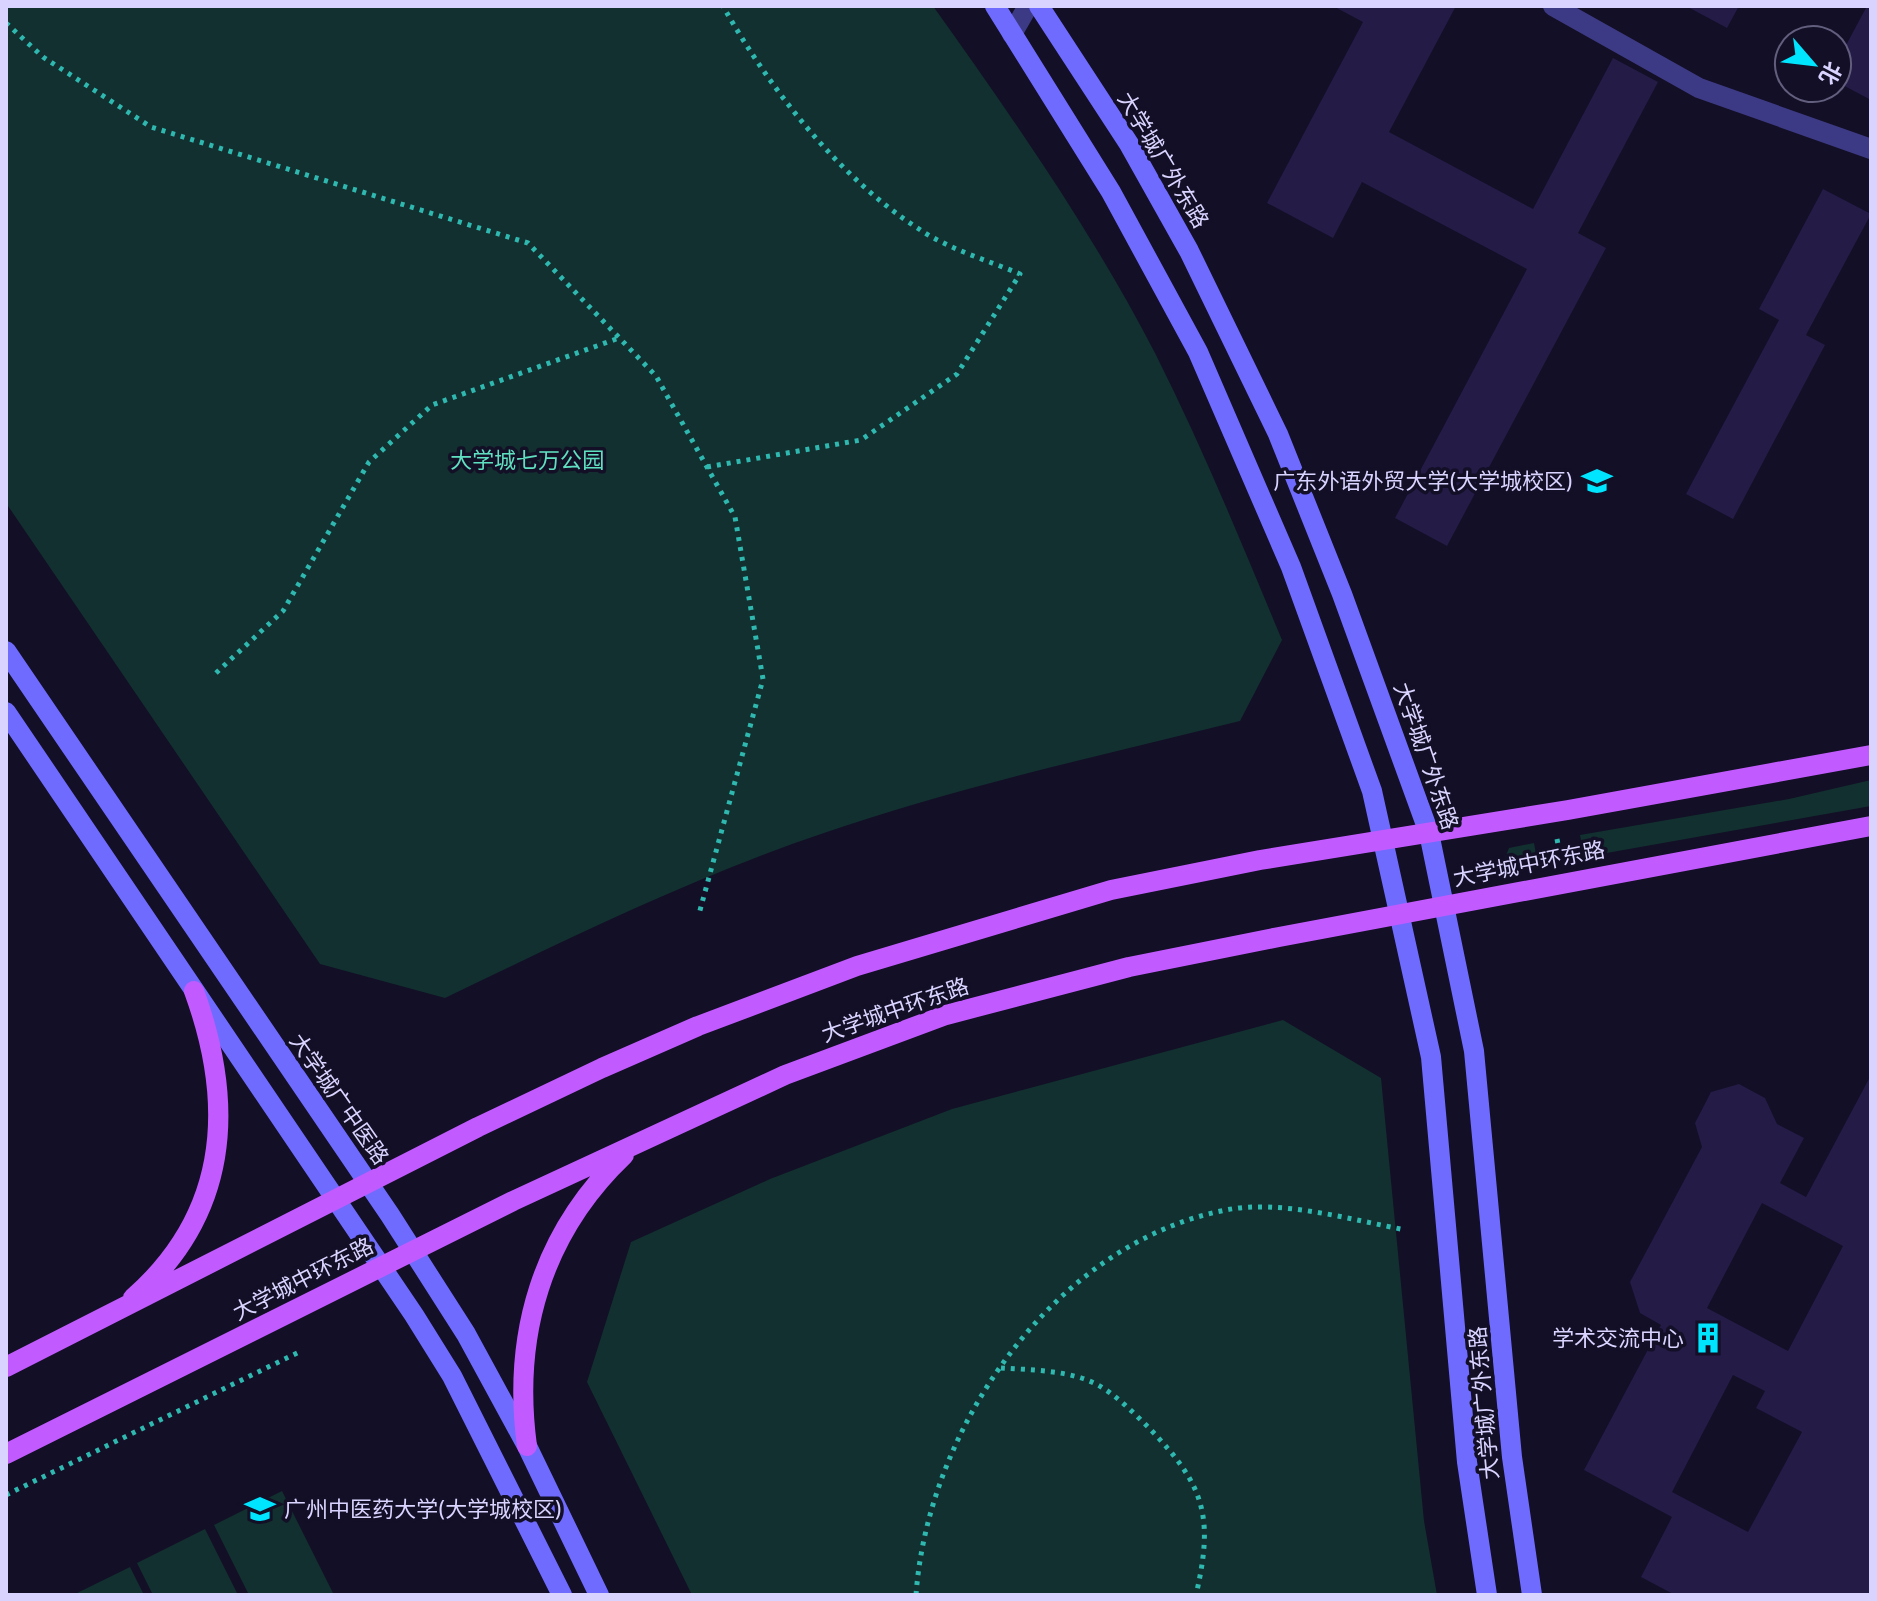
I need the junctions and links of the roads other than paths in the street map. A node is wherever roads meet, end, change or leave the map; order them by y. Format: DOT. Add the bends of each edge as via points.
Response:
graph roads {
  1 [pos="995,6"];
  2 [pos="1028,6"];
  3 [pos="1039,6"];
  4 [pos="1553,6"];
  5 [pos="1012,34"];
  6 [pos="1871,149"];
  7 [pos="6,651"];
  8 [pos="6,712"];
  9 [pos="1871,755"];
  10 [pos="1871,826"];
  11 [pos="1429,833"];
  12 [pos="1385,840"];
  13 [pos="1445,904"];
  14 [pos="1401,912"];
  15 [pos="194,991"];
  16 [pos="636,1144"];
  17 [pos="368,1184"];
  18 [pos="338,1200"];
  19 [pos="413,1251"];
  20 [pos="383,1266"];
  21 [pos="117,1312"];
  22 [pos="6,1367"];
  23 [pos="527,1446"];
  24 [pos="6,1454"];
  25 [pos="562,1595"];
  26 [pos="599,1595"];
  27 [pos="1487,1595"];
  28 [pos="1532,1595"];
  1 -- 5 [label="street, 大学城广外东路"];
  2 -- 5 [label="lane"];
  3 -- 11 [label="street, 大学城广外东路" via="1174,224 1278,434"];
  4 -- 6 [label="lane" via="1699,88"];
  5 -- 12 [label="street, 大学城广外东路" via="1111,192 1198,352 1291,567"];
  7 -- 17 [label="street, 大学城广中医路"];
  8 -- 15 [label="street"];
  9 -- 11 [label="main road, 大学城中环东路"];
  10 -- 13 [label="main road, 大学城中环东路"];
  11 -- 12 [label="main road, 大学城中环东路"];
  11 -- 13 [label="street, 大学城广外东路"];
  12 -- 14 [label="street, 大学城广外东路"];
  12 -- 17 [label="main road, 大学城中环东路" via="1111,890 857,966 602,1068"];
  13 -- 14 [label="main road, 大学城中环东路"];
  13 -- 28 [label="street, 大学城广外东路" via="1474,1051 1512,1457"];
  14 -- 16 [label="main road, 大学城中环东路" via="1129,967 946,1015 785,1075"];
  14 -- 27 [label="street, 大学城广外东路" via="1431,1057 1467,1462"];
  15 -- 18 [label="street"];
  15 -- 21 [label="main road" via="218,1077 219,1140 213,1171 175,1252"];
  16 -- 19 [label="main road, 大学城中环东路"];
  16 -- 23 [label="main road" via="608,1171 568,1225 537,1289 523,1351"];
  17 -- 18 [label="main road, 大学城中环东路"];
  17 -- 19 [label="street, 大学城广中医路"];
  18 -- 20 [label="street"];
  18 -- 21 [label="main road, 大学城中环东路"];
  19 -- 20 [label="main road, 大学城中环东路"];
  19 -- 23 [label="street, 大学城广中医路" via="481,1359"];
  20 -- 24 [label="main road, 大学城中环东路"];
  20 -- 25 [label="street" via="452,1376"];
  21 -- 22 [label="main road, 大学城中环东路"];
  23 -- 26 [label="street, 大学城广中医路"];
}
